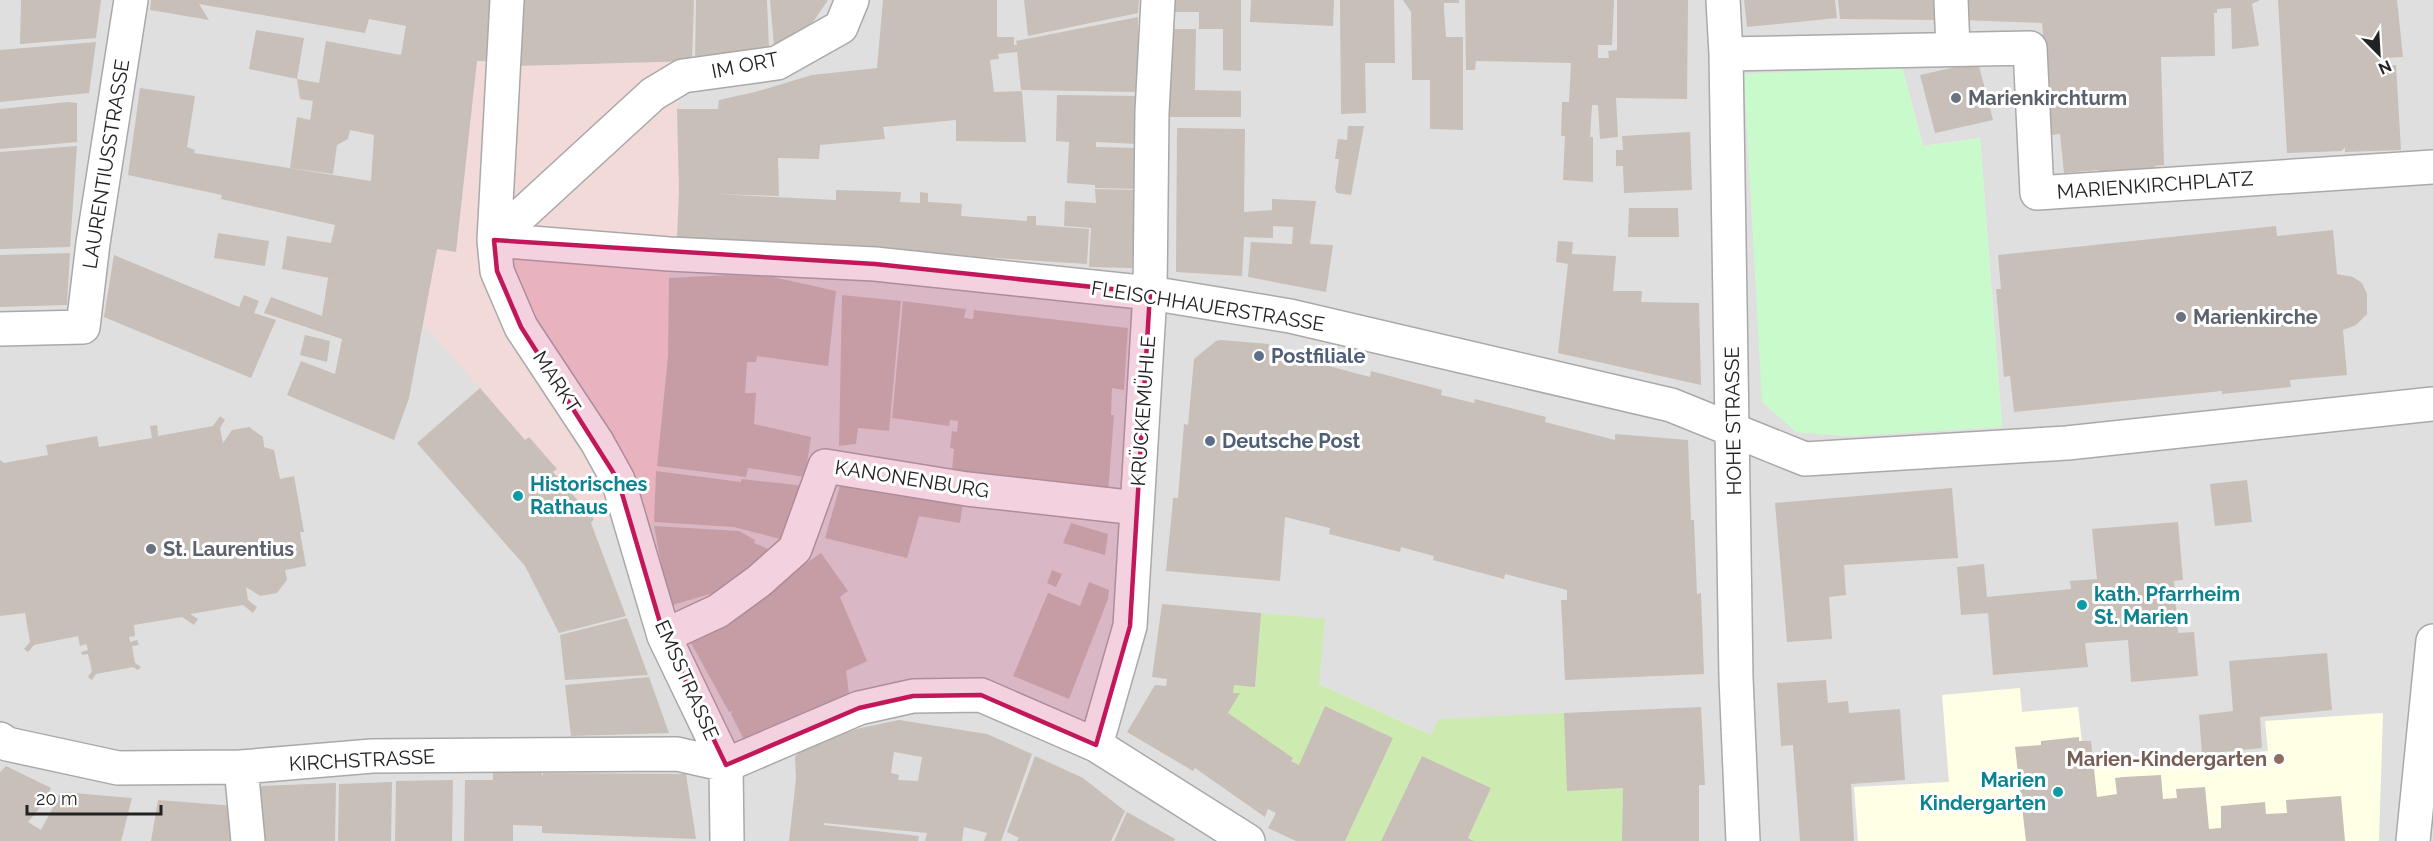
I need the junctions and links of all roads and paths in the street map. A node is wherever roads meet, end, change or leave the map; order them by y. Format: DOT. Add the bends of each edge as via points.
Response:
graph roads {
  1 [pos="131,0"];
  2 [pos="507,0"];
  3 [pos="852,0"];
  4 [pos="1158,0"];
  5 [pos="1723,0"];
  6 [pos="1951,0"];
  7 [pos="1953,49"];
  8 [pos="1726,54"];
  9 [pos="2433,167"];
  10 [pos="494,240"];
  11 [pos="1150,293"];
  12 [pos="0,329"];
  13 [pos="2433,404"];
  14 [pos="1733,432"];
  15 [pos="1137,508"];
  16 [pos="631,520"];
  17 [pos="664,636"];
  18 [pos="2433,641"];
  19 [pos="0,739"];
  20 [pos="1095,745"];
  21 [pos="726,765"];
  22 [pos="241,767"];
  23 [pos="248,841"];
  24 [pos="727,841"];
  25 [pos="1248,841"];
  26 [pos="1743,841"];
  27 [pos="2413,841"];
  1 -- 12 [label="street, LAURENTIUSSTRASSE" via="83,327"];
  2 -- 10 [label="street, MARKT"];
  3 -- 10 [label="street, IM ORT" via="841,27 777,63 683,76 653,94"];
  4 -- 11 [label="street, KRÜCKEMÜHLE"];
  5 -- 8 [label="street, HOHE STRASSE"];
  6 -- 7 [label="street"];
  7 -- 8 [label="street, MARIENKIRCHPLATZ"];
  7 -- 9 [label="street, MARIENKIRCHPLATZ" via="2030,48 2037,193"];
  8 -- 14 [label="street, HOHE STRASSE"];
  10 -- 11 [label="street, FLEISCHHAUERSTRASSE" via="875,264"];
  10 -- 16 [label="street, MARKT" via="497,271 521,327 597,442 618,480"];
  11 -- 14 [label="street, FLEISCHHAUERSTRASSE" via="1290,316 1671,405"];
  11 -- 15 [label="street, KRÜCKEMÜHLE"];
  13 -- 14 [label="street" via="2067,443 1805,459"];
  14 -- 26 [label="street, HOHE STRASSE"];
  15 -- 17 [label="street, KANONENBURG" via="968,489 825,466 795,549 718,611"];
  15 -- 20 [label="street, KRÜCKEMÜHLE" via="1130,627"];
  16 -- 17 [label="street, EMSSTRASSE"];
  17 -- 21 [label="street, EMSSTRASSE"];
  18 -- 27 [label="street"];
  19 -- 22 [label="street, KIRCHSTRASSE" via="7,744 118,768"];
  20 -- 21 [label="street" via="981,695 913,696 859,708"];
  20 -- 25 [label="street"];
  21 -- 22 [label="street, KIRCHSTRASSE" via="677,754 372,756"];
  21 -- 24 [label="street, EMSSTRASSE"];
  22 -- 23 [label="street"];
}
